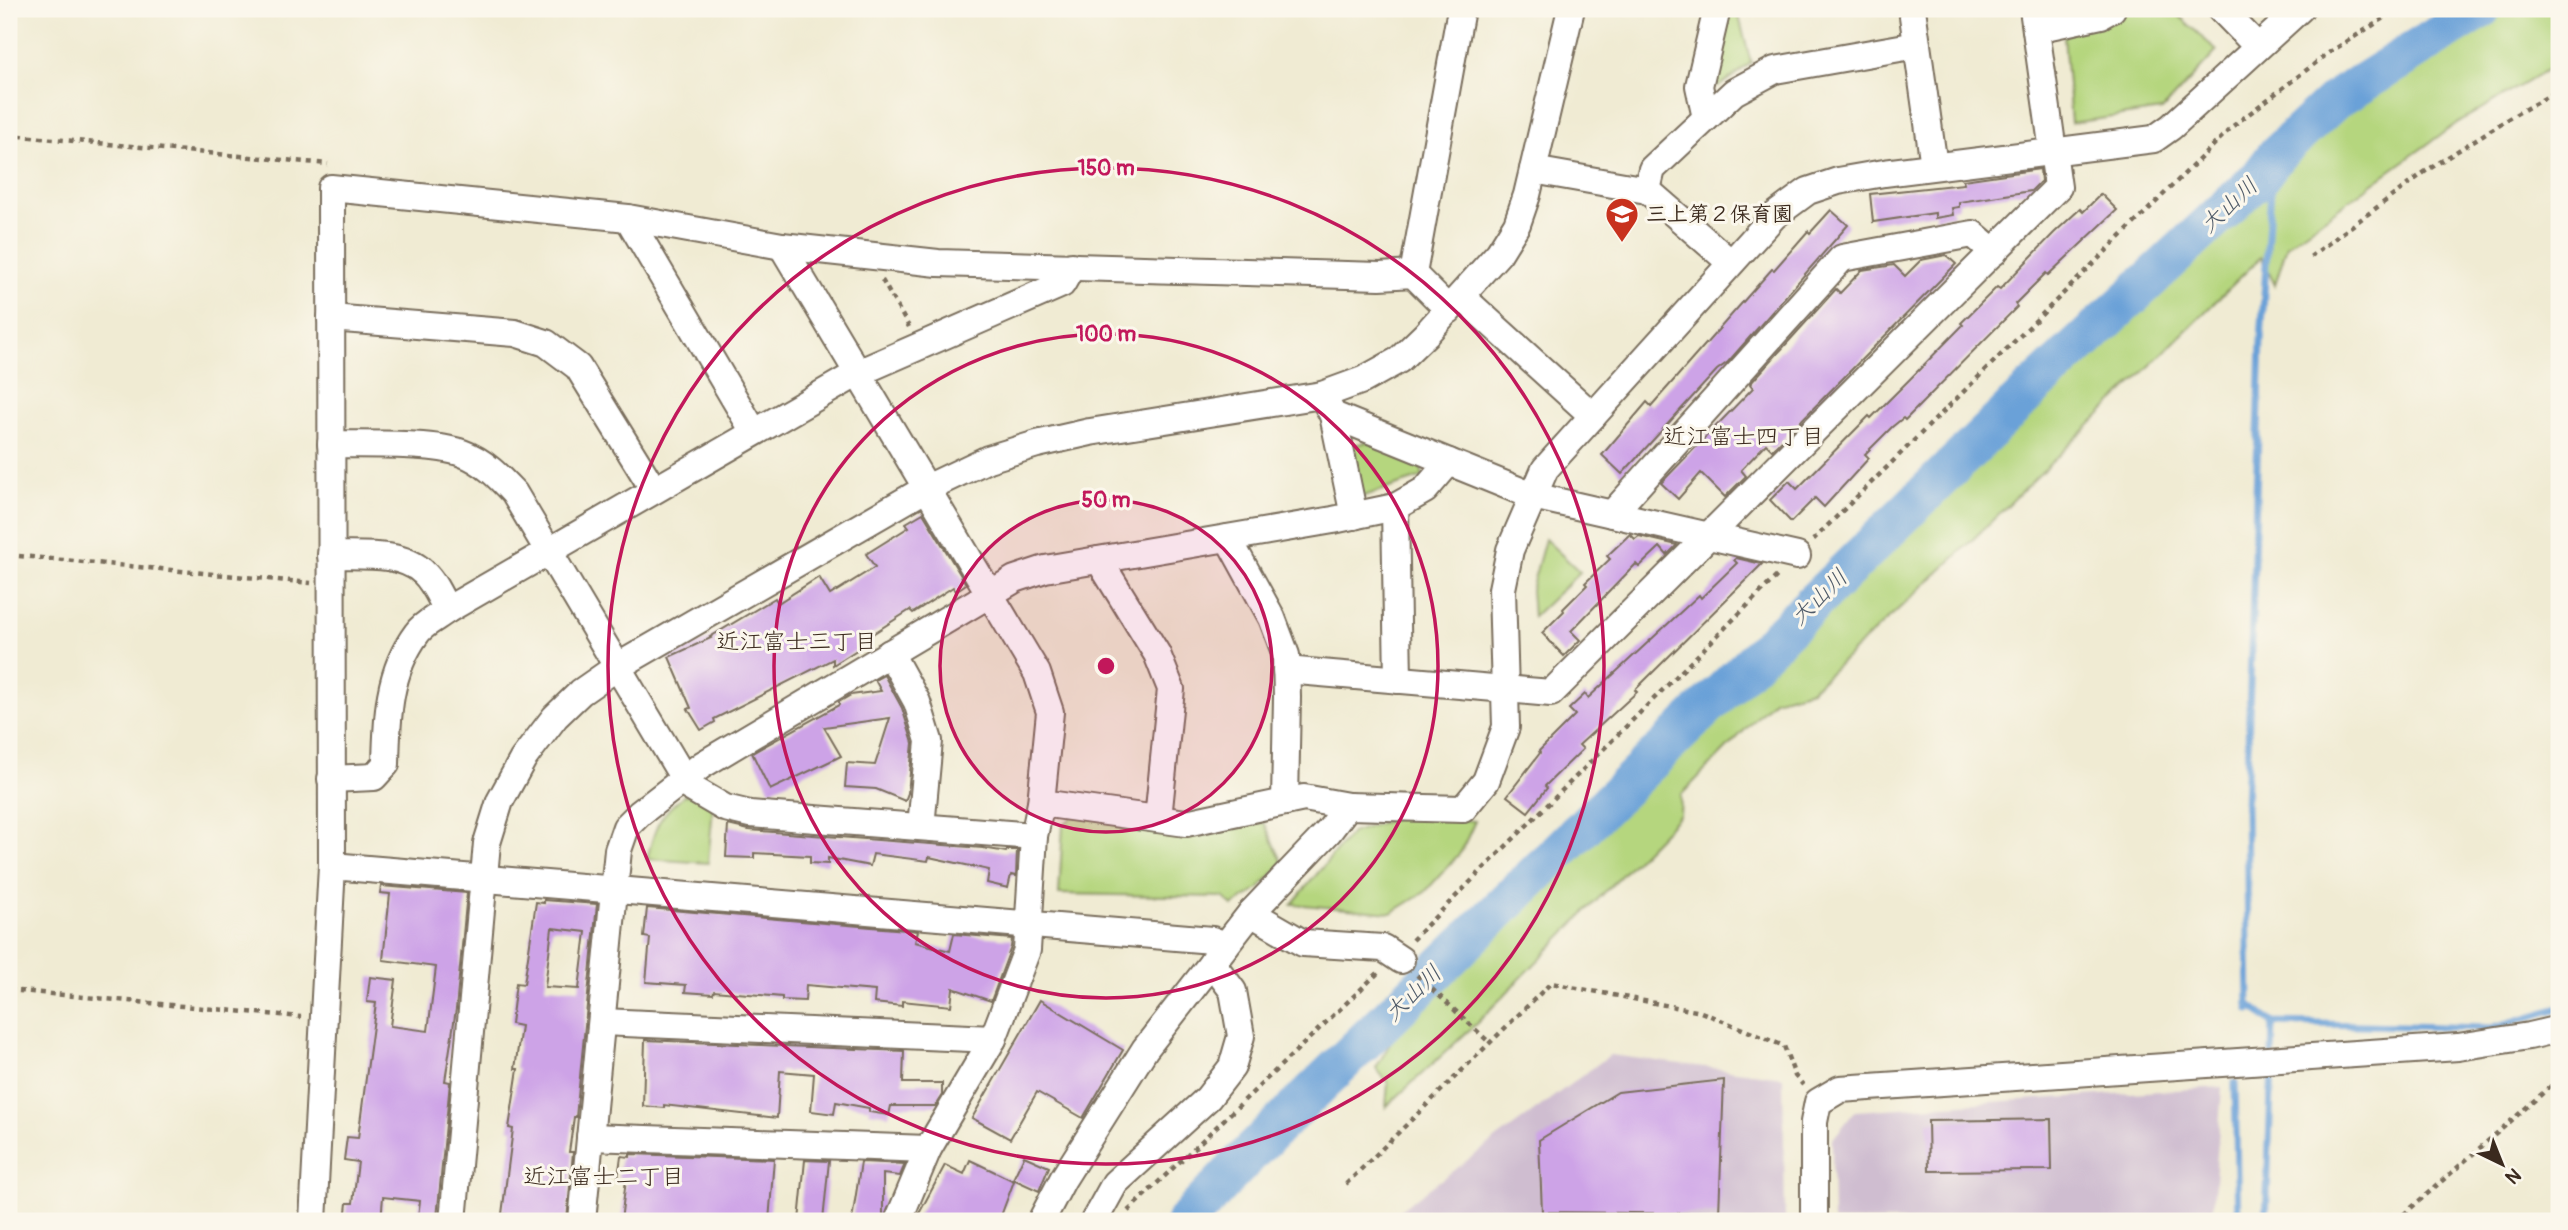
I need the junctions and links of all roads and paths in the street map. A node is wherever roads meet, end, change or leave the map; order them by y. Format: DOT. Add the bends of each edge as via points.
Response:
graph roads {
  1 [pos="1461,9"];
  2 [pos="1571,9"];
  3 [pos="1717,9"];
  4 [pos="1912,9"];
  5 [pos="2112,9"];
  6 [pos="2221,9"];
  7 [pos="2300,9"];
  8 [pos="2399,9"];
  9 [pos="2034,19"];
  10 [pos="1917,45"];
  11 [pos="2258,47"];
  12 [pos="2559,90"];
  13 [pos="1706,118"];
  14 [pos="9,135"];
  15 [pos="2053,151"];
  16 [pos="328,164"];
  17 [pos="1934,166"];
  18 [pos="1533,170"];
  19 [pos="1647,190"];
  20 [pos="628,218"];
  21 [pos="782,246"];
  22 [pos="1994,252"];
  23 [pos="867,255"];
  24 [pos="2310,257"];
  25 [pos="1731,263"];
  26 [pos="1072,266"];
  27 [pos="1413,274"];
  28 [pos="1455,303"];
  29 [pos="331,318"];
  30 [pos="920,346"];
  31 [pos="858,373"];
  32 [pos="1328,405"];
  33 [pos="1593,416"];
  34 [pos="754,432"];
  35 [pos="331,444"];
  36 [pos="1449,462"];
  37 [pos="926,488"];
  38 [pos="654,490"];
  39 [pos="1533,496"];
  40 [pos="1395,507"];
  41 [pos="1612,514"];
  42 [pos="1354,516"];
  43 [pos="1708,536"];
  44 [pos="1228,538"];
  45 [pos="548,551"];
  46 [pos="9,555"];
  47 [pos="331,555"];
  48 [pos="1797,556"];
  49 [pos="1099,560"];
  50 [pos="331,585"];
  51 [pos="990,594"];
  52 [pos="447,610"];
  53 [pos="890,653"];
  54 [pos="617,667"];
  55 [pos="1286,670"];
  56 [pos="1398,680"];
  57 [pos="1505,689"];
  58 [pos="331,779"];
  59 [pos="684,779"];
  60 [pos="1285,802"];
  61 [pos="1041,803"];
  62 [pos="1348,806"];
  63 [pos="1158,819"];
  64 [pos="921,827"];
  65 [pos="1034,836"];
  66 [pos="331,866"];
  67 [pos="484,879"];
  68 [pos="615,890"];
  69 [pos="1251,913"];
  70 [pos="1028,924"];
  71 [pos="1219,954"];
  72 [pos="1399,958"];
  73 [pos="9,990"];
  74 [pos="323,1019"];
  75 [pos="601,1022"];
  76 [pos="2559,1028"];
  77 [pos="993,1039"];
  78 [pos="1490,1043"];
  79 [pos="2559,1079"];
  80 [pos="1818,1102"];
  81 [pos="590,1137"];
  82 [pos="928,1149"];
  83 [pos="1346,1184"];
  84 [pos="1127,1212"];
  85 [pos="313,1221"];
  86 [pos="453,1221"];
  87 [pos="582,1221"];
  88 [pos="898,1221"];
  89 [pos="1041,1221"];
  90 [pos="1094,1221"];
  91 [pos="1814,1221"];
  92 [pos="2396,1221"];
  1 -- 27 [label="street"];
  2 -- 18 [label="street"];
  3 -- 13 [label="street" via="1699,86"];
  4 -- 10 [label="street"];
  5 -- 9 [label="street" via="2101,15"];
  6 -- 11 [label="street"];
  7 -- 11 [label="street"];
  8 -- 48 [label="path" via="2330,52 2233,126"];
  9 -- 15 [label="street"];
  10 -- 13 [label="street" via="1774,69 1734,92"];
  10 -- 17 [label="street"];
  11 -- 15 [label="street" via="2154,139"];
  12 -- 24 [label="path" via="2426,171"];
  13 -- 19 [label="street" via="1652,169"];
  14 -- 16 [label="path"];
  15 -- 17 [label="street"];
  15 -- 22 [label="street" via="2058,187"];
  17 -- 25 [label="street" via="1838,181 1808,191 1774,216"];
  18 -- 19 [label="street"];
  18 -- 28 [label="street" via="1517,224 1500,253"];
  19 -- 25 [label="street"];
  20 -- 21 [label="street"];
  20 -- 29 [label="street" via="331,188"];
  20 -- 34 [label="street"];
  21 -- 23 [label="street"];
  21 -- 31 [label="street"];
  22 -- 41 [label="street" via="1973,233 1842,258"];
  22 -- 43 [label="street"];
  23 -- 26 [label="street" via="938,263"];
  23 -- 30 [label="path"];
  25 -- 33 [label="street"];
  26 -- 27 [label="street"];
  26 -- 30 [label="street" via="1062,284"];
  27 -- 28 [label="street"];
  28 -- 32 [label="street" via="1399,360"];
  28 -- 33 [label="street"];
  29 -- 35 [label="street"];
  29 -- 38 [label="street" via="515,333 546,343 578,367"];
  30 -- 31 [label="street"];
  31 -- 34 [label="street"];
  31 -- 37 [label="street"];
  32 -- 36 [label="street"];
  32 -- 37 [label="street" via="1090,432 988,459"];
  32 -- 42 [label="street"];
  33 -- 39 [label="street" via="1545,469"];
  34 -- 38 [label="street"];
  35 -- 45 [label="street" via="463,453 494,471 514,493"];
  35 -- 47 [label="street"];
  36 -- 39 [label="street"];
  36 -- 40 [label="street" via="1425,490"];
  37 -- 51 [label="street"];
  37 -- 54 [label="street"];
  38 -- 45 [label="street"];
  39 -- 41 [label="street"];
  39 -- 57 [label="street" via="1510,550 1502,589"];
  40 -- 42 [label="street"];
  40 -- 56 [label="street"];
  41 -- 43 [label="street"];
  42 -- 44 [label="street"];
  43 -- 48 [label="street"];
  43 -- 57 [label="street" via="1552,693"];
  44 -- 49 [label="street"];
  44 -- 55 [label="street" via="1272,618 1286,655"];
  45 -- 52 [label="street"];
  45 -- 54 [label="street"];
  46 -- 50 [label="path"];
  47 -- 50 [label="street"];
  47 -- 52 [label="street" via="396,559 422,571"];
  48 -- 72 [label="path"];
  49 -- 51 [label="street" via="1045,569"];
  49 -- 63 [label="street" via="1157,653 1171,689"];
  50 -- 58 [label="street"];
  51 -- 53 [label="street"];
  51 -- 61 [label="street" via="1037,673 1050,712"];
  52 -- 58 [label="street" via="418,631 395,673 386,764 374,777"];
  53 -- 59 [label="street"];
  53 -- 64 [label="street" via="917,702 929,741"];
  54 -- 59 [label="street"];
  54 -- 67 [label="street" via="555,717 523,759 497,811 487,843"];
  55 -- 56 [label="street"];
  55 -- 60 [label="street"];
  56 -- 57 [label="street"];
  57 -- 62 [label="street" via="1506,727 1486,781 1463,809"];
  58 -- 66 [label="street"];
  59 -- 64 [label="street" via="689,787 725,808 750,814"];
  59 -- 68 [label="street" via="626,827 618,850"];
  60 -- 62 [label="street" via="1304,798"];
  60 -- 63 [label="street" via="1186,823"];
  61 -- 63 [label="street"];
  61 -- 65 [label="street"];
  62 -- 69 [label="street"];
  64 -- 65 [label="street"];
  65 -- 70 [label="street"];
  66 -- 67 [label="street"];
  66 -- 74 [label="street"];
  67 -- 68 [label="street"];
  67 -- 86 [label="street"];
  68 -- 70 [label="street"];
  68 -- 75 [label="street"];
  69 -- 71 [label="street"];
  69 -- 72 [label="street" via="1303,943 1383,948"];
  70 -- 71 [label="street" via="1212,940"];
  70 -- 77 [label="street" via="1027,950"];
  71 -- 89 [label="street" via="1145,1049"];
  71 -- 90 [label="street" via="1233,991 1241,1036 1233,1067 1208,1098 1115,1183"];
  72 -- 78 [label="path"];
  72 -- 84 [label="path"];
  73 -- 74 [label="path"];
  74 -- 85 [label="street"];
  75 -- 77 [label="street"];
  75 -- 81 [label="street"];
  76 -- 80 [label="street" via="2458,1047 1840,1089"];
  77 -- 82 [label="street"];
  78 -- 80 [label="path" via="1551,983 1700,1012 1784,1046 1795,1076"];
  78 -- 83 [label="path"];
  79 -- 92 [label="path"];
  80 -- 91 [label="street"];
  81 -- 82 [label="street"];
  81 -- 87 [label="street"];
  82 -- 88 [label="street"];
}
